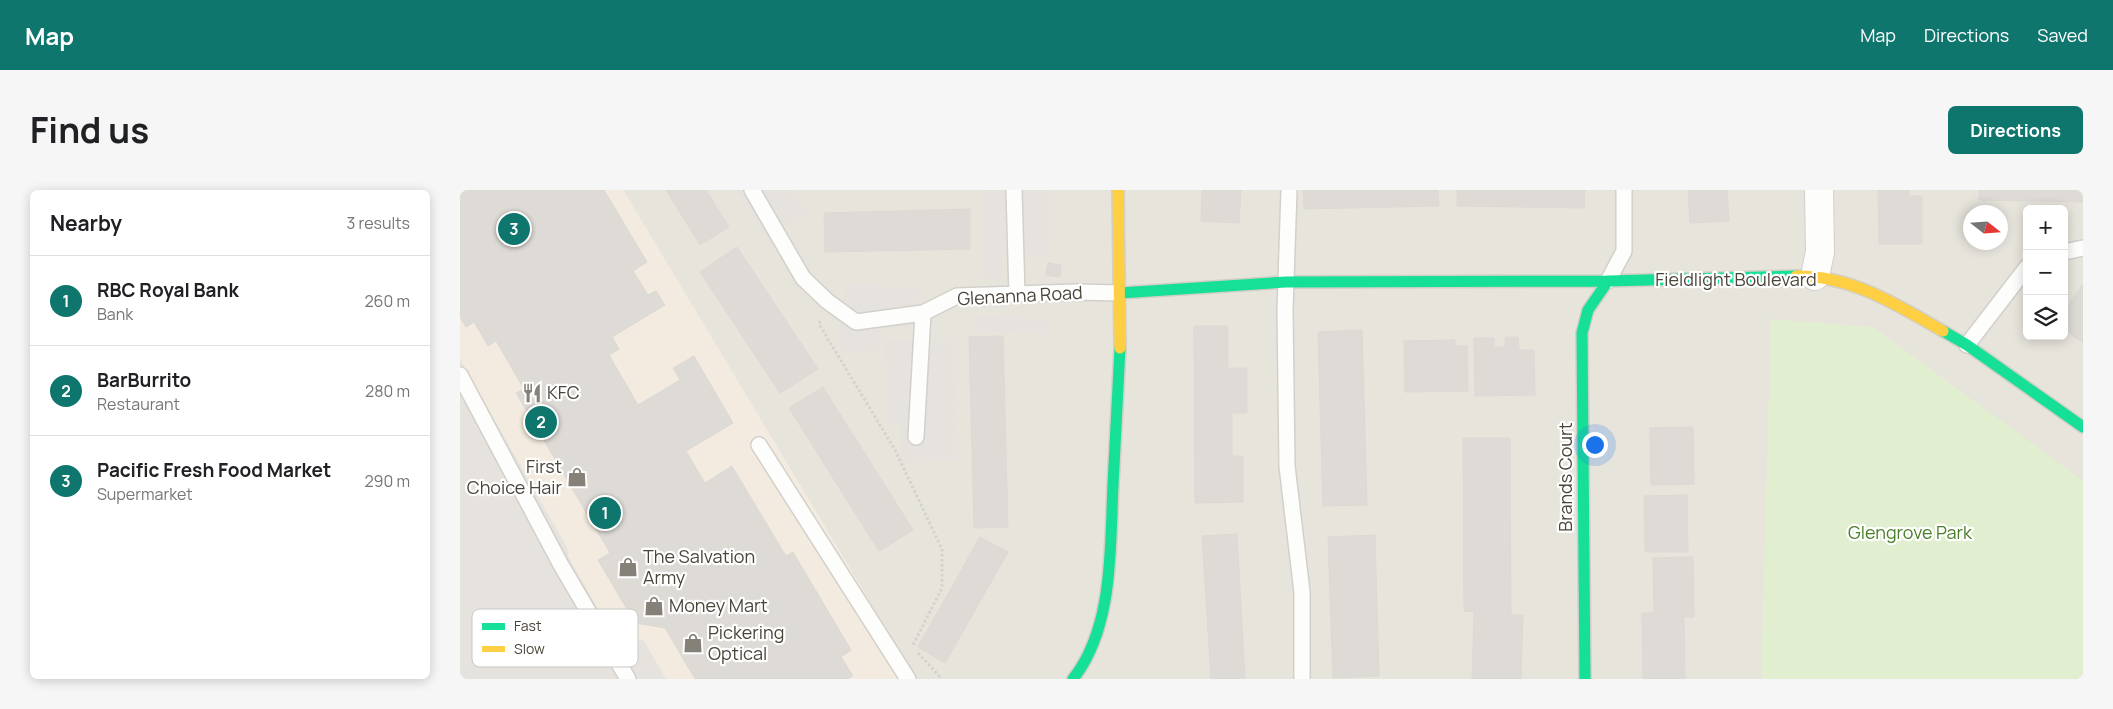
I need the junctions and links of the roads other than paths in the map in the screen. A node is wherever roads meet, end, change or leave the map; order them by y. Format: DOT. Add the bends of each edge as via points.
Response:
graph roads {
  1 [pos="752,190"];
  2 [pos="1014,190"];
  3 [pos="1118,190"];
  4 [pos="1289,190"];
  5 [pos="1624,190"];
  6 [pos="1820,190"];
  7 [pos="2083,248"];
  8 [pos="2068,251"];
  9 [pos="2023,272"];
  10 [pos="1815,276"];
  11 [pos="1608,281"];
  12 [pos="1286,282"];
  13 [pos="1120,293"];
  14 [pos="1017,295"];
  15 [pos="922,313"];
  16 [pos="1967,345"];
  17 [pos="460,376"];
  18 [pos="2083,427"];
  19 [pos="916,438"];
  20 [pos="759,445"];
  21 [pos="586,609"];
  22 [pos="621,667"];
  23 [pos="628,679"];
  24 [pos="908,679"];
  25 [pos="1072,679"];
  26 [pos="1302,679"];
  27 [pos="1585,679"];
  1 -- 15 [label="lane, Glenanna Road" via="803,278 856,322"];
  2 -- 14 [label="lane"];
  3 -- 13 [label="street"];
  4 -- 12 [label="lane"];
  5 -- 11 [label="lane" via="1624,251"];
  6 -- 10 [label="street" via="1820,252"];
  7 -- 8 [label="lane"];
  9 -- 16 [label="lane"];
  10 -- 11 [label="street, Fieldlight Boulevard"];
  10 -- 16 [label="street, Fieldlight Boulevard" via="1874,292"];
  11 -- 12 [label="street, Fieldlight Boulevard"];
  11 -- 27 [label="street, Brands Court" via="1588,310 1582,332"];
  12 -- 13 [label="street, Fieldlight Boulevard"];
  12 -- 26 [label="lane" via="1287,466 1302,592"];
  13 -- 14 [label="lane, Glenanna Road"];
  13 -- 25 [label="street" via="1108,589 1093,641 1080,670"];
  14 -- 15 [label="lane, Glenanna Road" via="957,296"];
  15 -- 19 [label="lane"];
  16 -- 18 [label="street, Fieldlight Boulevard"];
  17 -- 21 [label="lane"];
  20 -- 24 [label="lane"];
  22 -- 23 [label="lane"];
}
